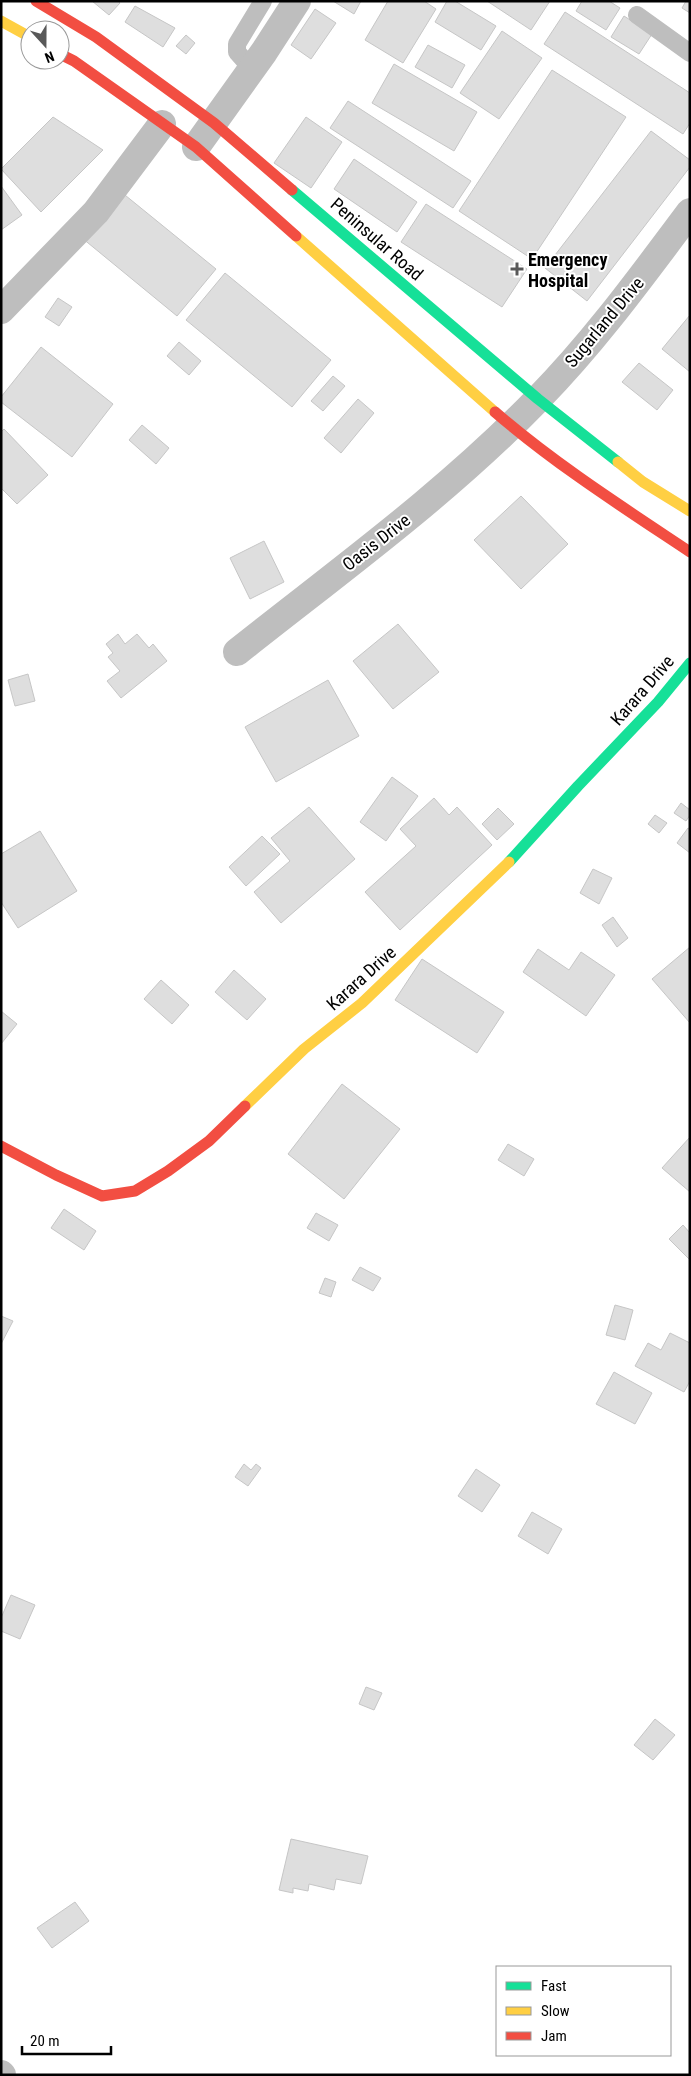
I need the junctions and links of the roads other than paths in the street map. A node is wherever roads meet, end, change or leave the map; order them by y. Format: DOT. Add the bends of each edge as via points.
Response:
graph roads {
  1 [pos="36,1"];
  2 [pos="263,1"];
  3 [pos="296,1"];
  4 [pos="637,15"];
  5 [pos="1,21"];
  6 [pos="20,31"];
  7 [pos="690,53"];
  8 [pos="70,59"];
  9 [pos="252,69"];
  10 [pos="214,123"];
  11 [pos="162,124"];
  12 [pos="196,147"];
  13 [pos="690,212"];
  14 [pos="1,310"];
  15 [pos="538,399"];
  16 [pos="510,425"];
  17 [pos="690,511"];
  18 [pos="690,552"];
  19 [pos="236,652"];
  20 [pos="690,662"];
  21 [pos="1,1146"];
  1 -- 10 [label="main road, Peninsular Road" via="96,37"];
  2 -- 9 [label="lane" via="238,44 237,52"];
  3 -- 9 [label="street"];
  4 -- 7 [label="lane"];
  5 -- 6 [label="main road"];
  8 -- 11 [label="main road"];
  9 -- 10 [label="street"];
  10 -- 12 [label="street"];
  10 -- 15 [label="main road, Peninsular Road"];
  11 -- 12 [label="main road"];
  11 -- 14 [label="street" via="96,212"];
  12 -- 16 [label="main road"];
  13 -- 15 [label="street, Sugarland Drive" via="628,296"];
  15 -- 16 [label="street, Sugarland Drive"];
  15 -- 17 [label="main road, Peninsular Road" via="643,482"];
  16 -- 18 [label="main road"];
  16 -- 19 [label="street, Oasis Drive" via="393,530"];
  20 -- 21 [label="main road, Karara Drive" via="658,702 517,855 362,1003 304,1049 209,1141 168,1171 135,1191 102,1196"];
}
